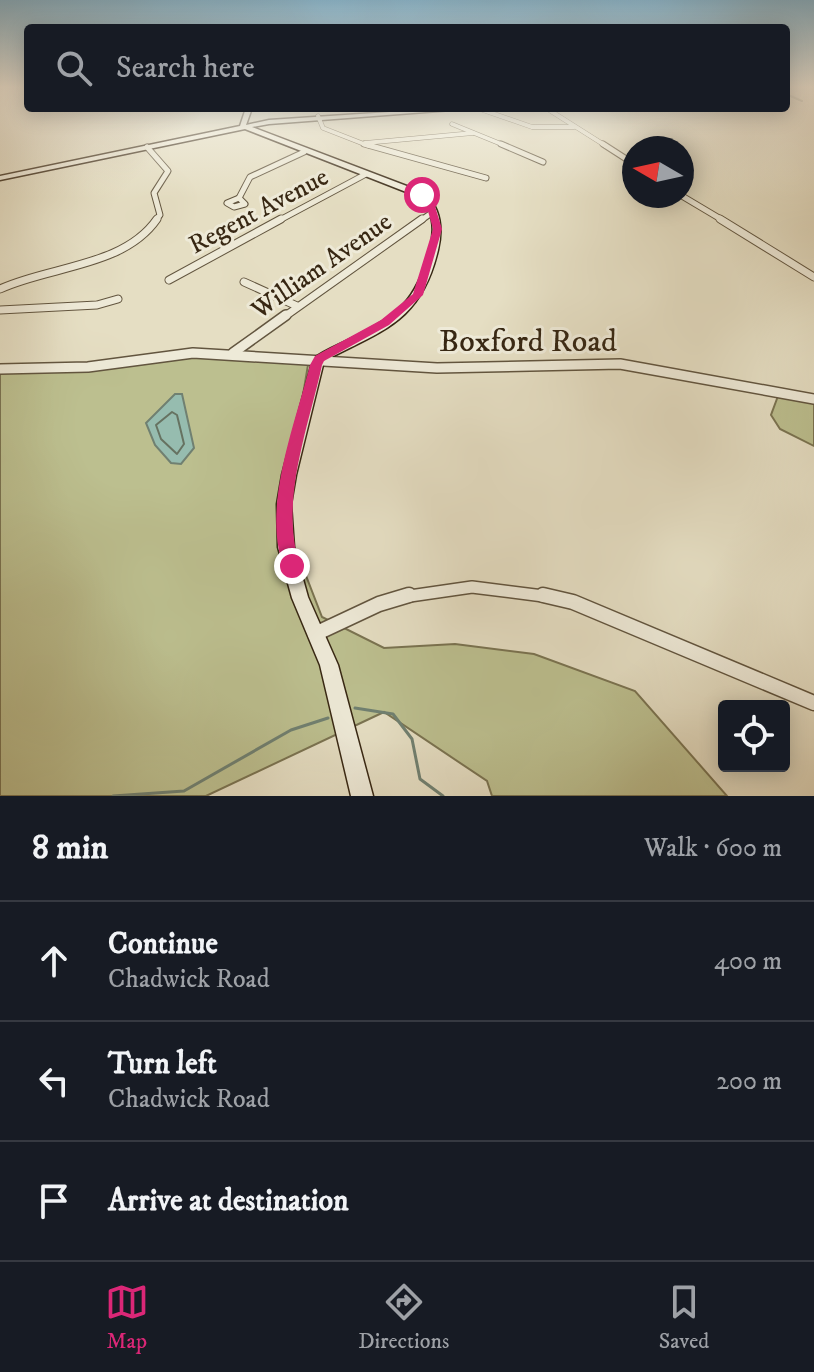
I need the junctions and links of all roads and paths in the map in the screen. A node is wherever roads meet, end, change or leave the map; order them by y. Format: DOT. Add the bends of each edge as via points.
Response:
graph roads {
  1 [pos="257,124"];
  2 [pos="321,124"];
  3 [pos="452,124"];
  4 [pos="524,124"];
  5 [pos="570,124"];
  6 [pos="243,126"];
  7 [pos="574,127"];
  8 [pos="473,133"];
  9 [pos="363,144"];
  10 [pos="147,147"];
  11 [pos="304,152"];
  12 [pos="622,157"];
  13 [pos="543,162"];
  14 [pos="366,174"];
  15 [pos="0,178"];
  16 [pos="486,178"];
  17 [pos="239,198"];
  18 [pos="694,203"];
  19 [pos="433,212"];
  20 [pos="814,277"];
  21 [pos="169,280"];
  22 [pos="244,282"];
  23 [pos="0,289"];
  24 [pos="118,299"];
  25 [pos="297,306"];
  26 [pos="0,310"];
  27 [pos="233,353"];
  28 [pos="319,359"];
  29 [pos="0,369"];
  30 [pos="814,399"];
  31 [pos="315,634"];
  32 [pos="814,703"];
  33 [pos="362,796"];
  1 -- 6 [label="street"];
  2 -- 9 [label="street"];
  3 -- 8 [label="street"];
  4 -- 7 [label="street"];
  5 -- 7 [label="street"];
  6 -- 10 [label="street"];
  6 -- 11 [label="street"];
  7 -- 12 [label="street"];
  8 -- 9 [label="street"];
  8 -- 13 [label="street"];
  9 -- 16 [label="street"];
  10 -- 15 [label="street"];
  10 -- 23 [label="street" via="168,171 154,193 160,215 150,229 97,259"];
  11 -- 14 [label="street"];
  11 -- 17 [label="street" via="250,177"];
  14 -- 19 [label="street" via="422,195"];
  14 -- 21 [label="street, Regent Avenue"];
  18 -- 20 [label="street"];
  19 -- 25 [label="street, William Avenue"];
  19 -- 28 [label="street" via="437,237 418,295 385,322"];
  22 -- 25 [label="street"];
  24 -- 26 [label="street" via="97,305"];
  25 -- 27 [label="street, William Avenue"];
  27 -- 28 [label="street, Boxford Road"];
  27 -- 29 [label="street, Boxford Road" via="169,355 88,367"];
  28 -- 30 [label="street, Boxford Road" via="437,368 620,364"];
  28 -- 31 [label="street" via="283,519 286,547"];
  31 -- 32 [label="street" via="378,602 414,591 464,585 534,590"];
  31 -- 33 [label="street" via="338,694"];
}
